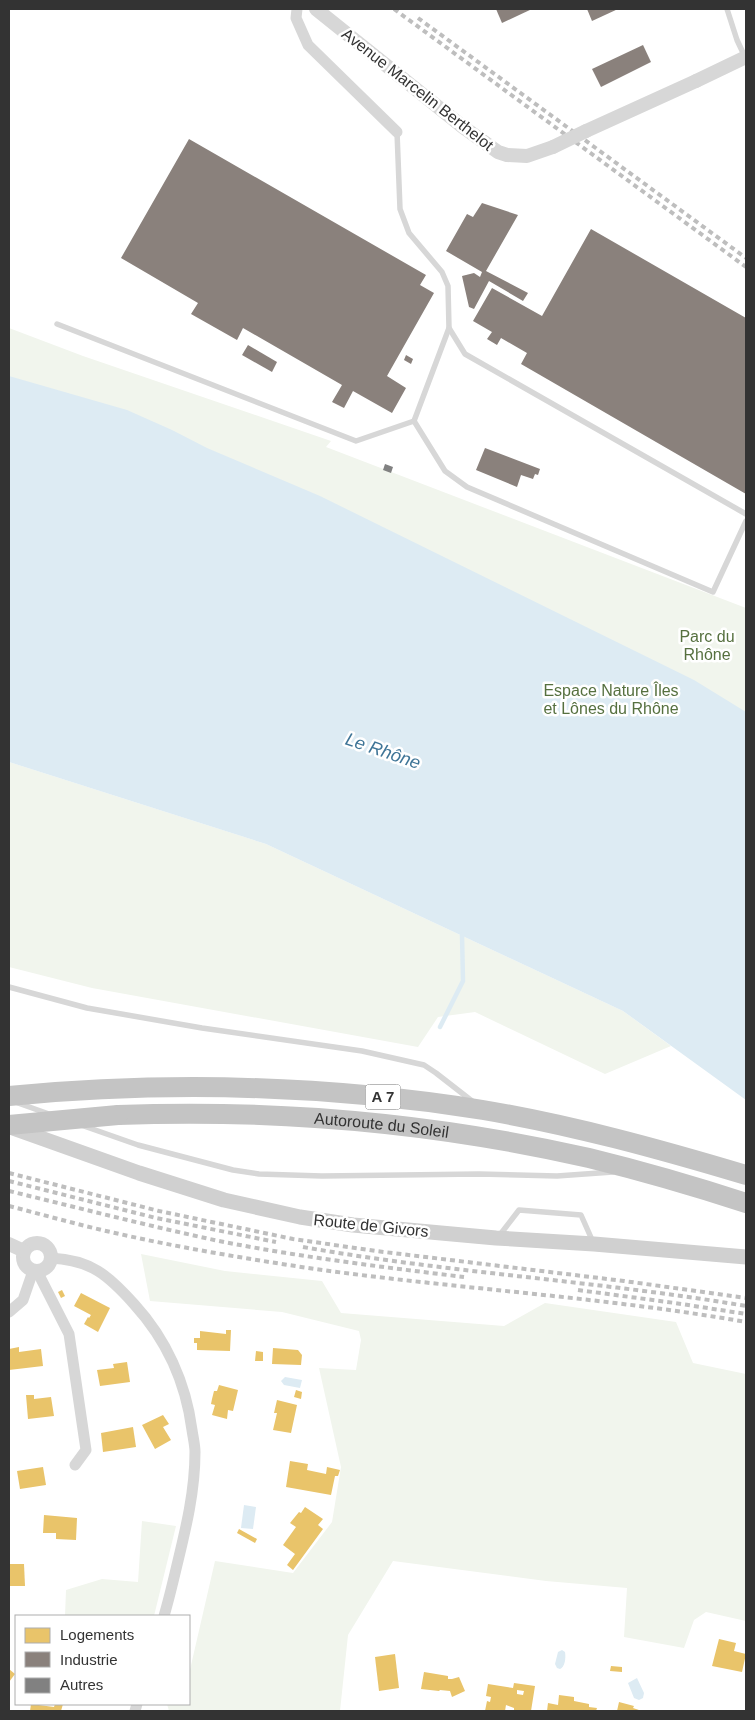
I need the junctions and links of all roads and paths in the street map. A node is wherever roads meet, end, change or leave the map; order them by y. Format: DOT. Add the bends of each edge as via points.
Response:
graph roads {
  1 [pos="297,9"];
  2 [pos="316,9"];
  3 [pos="727,9"];
  4 [pos="746,58"];
  5 [pos="397,132"];
  6 [pos="58,324"];
  7 [pos="449,328"];
  8 [pos="414,421"];
  9 [pos="746,514"];
  10 [pos="746,521"];
  11 [pos="9,987"];
  12 [pos="9,1098"];
  13 [pos="483,1110"];
  14 [pos="9,1126"];
  15 [pos="638,1170"];
  16 [pos="746,1175"];
  17 [pos="746,1203"];
  18 [pos="496,1238"];
  19 [pos="9,1244"];
  20 [pos="594,1244"];
  21 [pos="24,1251"];
  22 [pos="746,1257"];
  23 [pos="51,1258"];
  24 [pos="35,1271"];
  25 [pos="9,1312"];
  26 [pos="75,1465"];
  27 [pos="164,1615"];
  1 -- 5 [label="street" via="296,18 308,45"];
  2 -- 4 [label="street, Avenue Marcelin Berthelot, bridge" via="456,121 493,149 507,155 537,154"];
  3 -- 4 [label="lane"];
  5 -- 7 [label="lane" via="400,209 409,233 442,272 448,286"];
  6 -- 8 [label="lane" via="356,441"];
  7 -- 8 [label="lane"];
  7 -- 9 [label="lane" via="464,354"];
  8 -- 10 [label="lane" via="444,471 467,487 713,592"];
  11 -- 13 [label="lane" via="87,1008 362,1051 424,1065"];
  12 -- 13 [label="highway, Autoroute du Soleil / A 7" via="54,1092 149,1088 268,1089 374,1096"];
  12 -- 15 [label="lane" via="138,1145 247,1172 322,1176 557,1176"];
  13 -- 16 [label="highway, Autoroute du Soleil / A 7" via="614,1137"];
  14 -- 15 [label="highway, Autoroute du Soleil / A 7, bridge" via="118,1115 189,1114 372,1122 508,1142"];
  14 -- 18 [label="main road, Route de Givors" via="139,1173 246,1206 353,1225"];
  15 -- 17 [label="highway, Autoroute du Soleil / A 7"];
  18 -- 20 [label="main road, Route de Givors"];
  18 -- 20 [label="lane" via="519,1210 581,1215"];
  19 -- 21 [label="street"];
  20 -- 22 [label="main road, Route de Givors"];
  21 -- 23 [label="street" via="34,1243 42,1244 48,1248"];
  21 -- 24 [label="street" via="26,1266"];
  23 -- 24 [label="street" via="47,1267"];
  23 -- 27 [label="street" via="70,1259 113,1281 144,1314 158,1336 175,1367 189,1404 195,1451 190,1511"];
  24 -- 25 [label="street" via="23,1300"];
  24 -- 26 [label="street" via="69,1334 86,1450"];
}
